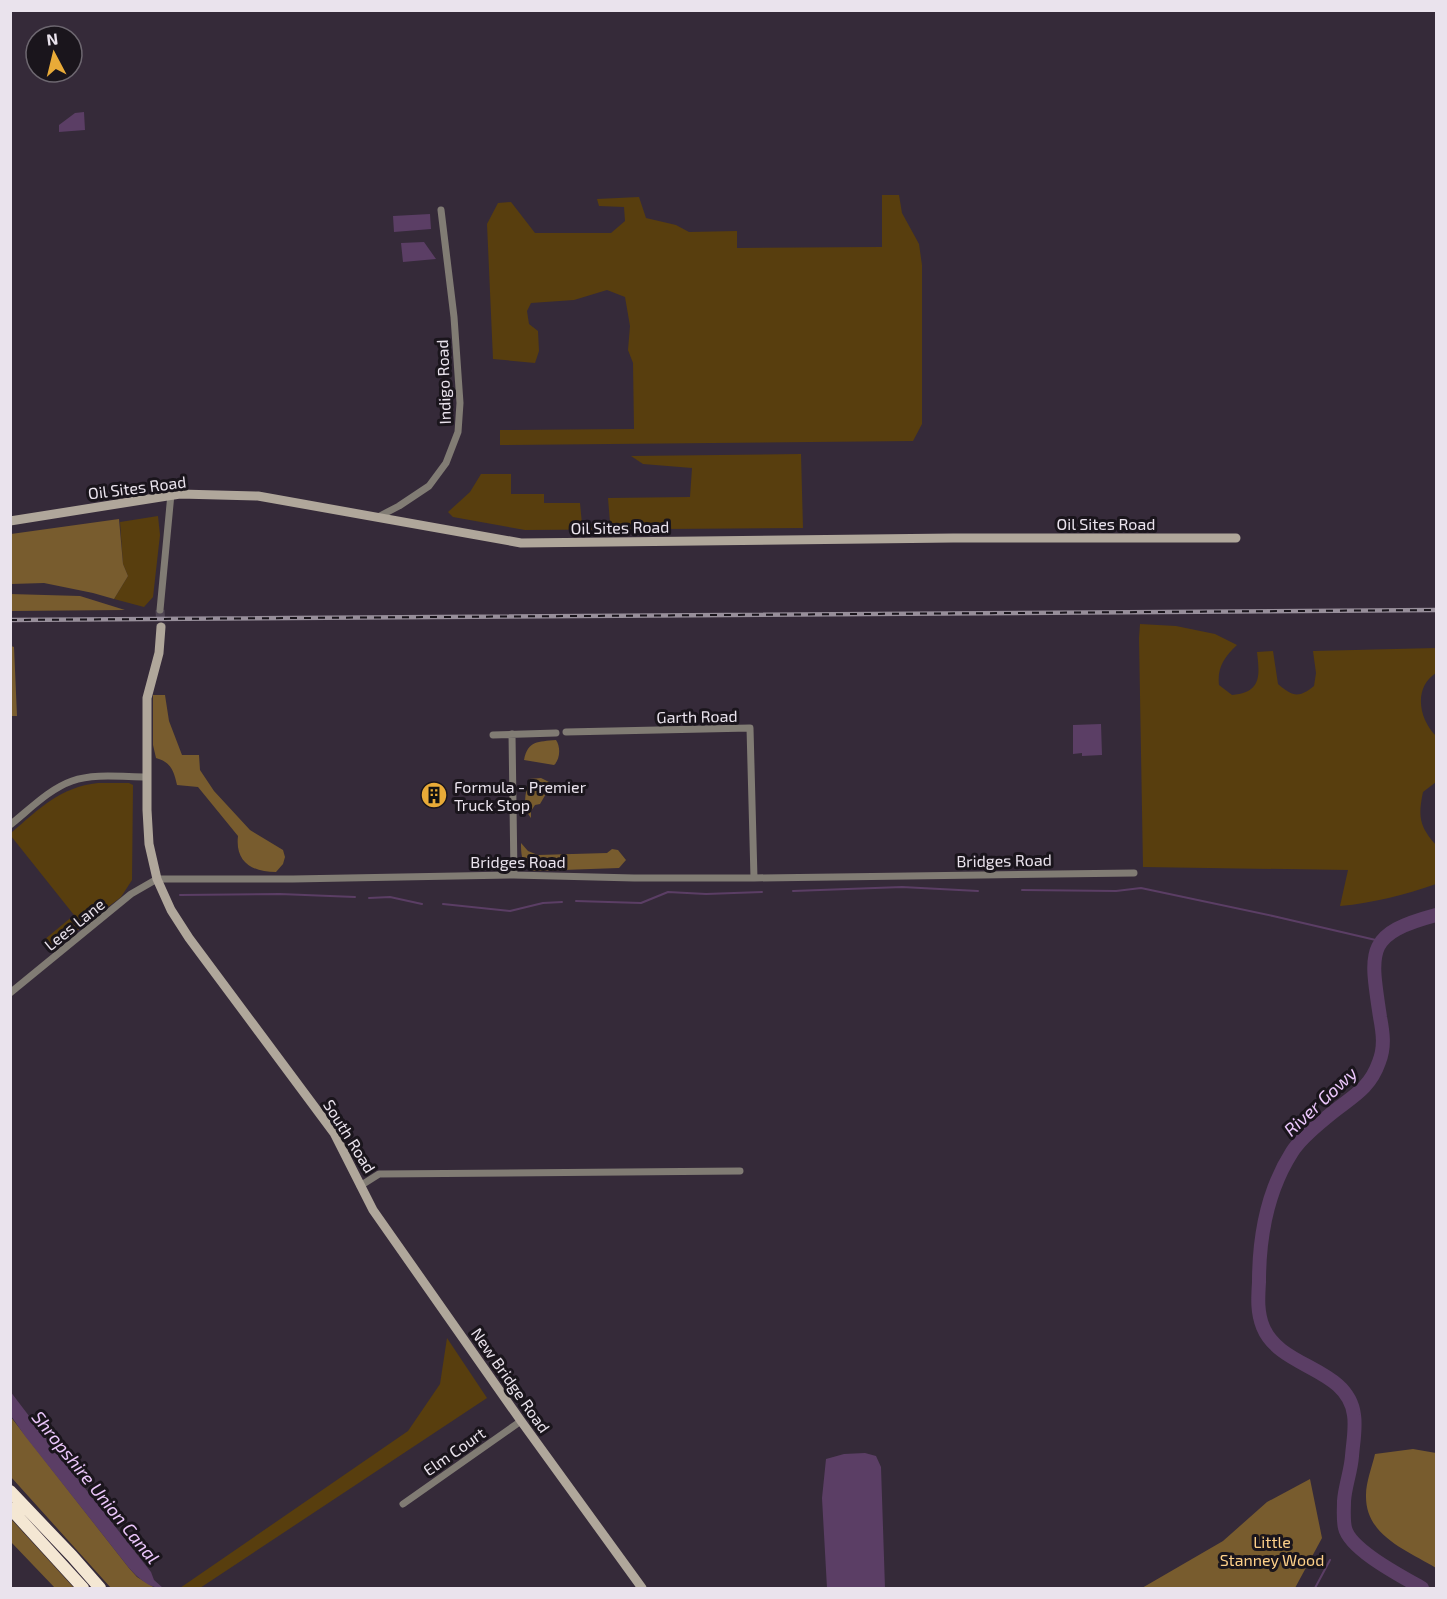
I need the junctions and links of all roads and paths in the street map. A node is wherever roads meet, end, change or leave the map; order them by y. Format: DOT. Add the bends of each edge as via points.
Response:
graph roads {
  1 [pos="441,210"];
  2 [pos="171,494"];
  3 [pos="378,517"];
  4 [pos="10,521"];
  5 [pos="1236,538"];
  6 [pos="160,610"];
  7 [pos="161,627"];
  8 [pos="566,732"];
  9 [pos="556,733"];
  10 [pos="512,734"];
  11 [pos="493,735"];
  12 [pos="147,777"];
  13 [pos="10,825"];
  14 [pos="1134,873"];
  15 [pos="514,875"];
  16 [pos="754,878"];
  17 [pos="158,879"];
  18 [pos="10,993"];
  19 [pos="740,1171"];
  20 [pos="360,1186"];
  21 [pos="521,1421"];
  22 [pos="10,1491"];
  23 [pos="403,1504"];
  24 [pos="10,1508"];
  25 [pos="83,1588"];
  26 [pos="100,1588"];
  27 [pos="642,1588"];
  1 -- 3 [label="street, Indigo Road" via="452,287 460,403 458,432 446,463 429,486"];
  2 -- 3 [label="street, Oil Sites Road" via="258,496"];
  2 -- 4 [label="street, Oil Sites Road"];
  2 -- 6 [label="street"];
  3 -- 5 [label="street, Oil Sites Road" via="521,543"];
  7 -- 12 [label="street" via="159,653 147,698"];
  8 -- 16 [label="street, Garth Road" via="750,728"];
  9 -- 10 [label="street"];
  10 -- 11 [label="street"];
  10 -- 15 [label="street"];
  12 -- 13 [label="street" via="72,781"];
  12 -- 17 [label="street" via="149,844"];
  14 -- 16 [label="street, Bridges Road"];
  15 -- 16 [label="street, Bridges Road"];
  15 -- 17 [label="street, Bridges Road"];
  17 -- 18 [label="street, Lees Lane" via="131,894"];
  17 -- 20 [label="street, South Road" via="189,938 334,1133"];
  19 -- 20 [label="street, South Road" via="378,1174"];
  20 -- 21 [label="street, New Bridge Road"];
  21 -- 23 [label="street, Elm Court"];
  21 -- 27 [label="street, New Bridge Road"];
  22 -- 26 [label="highway"];
  24 -- 25 [label="highway"];
}
